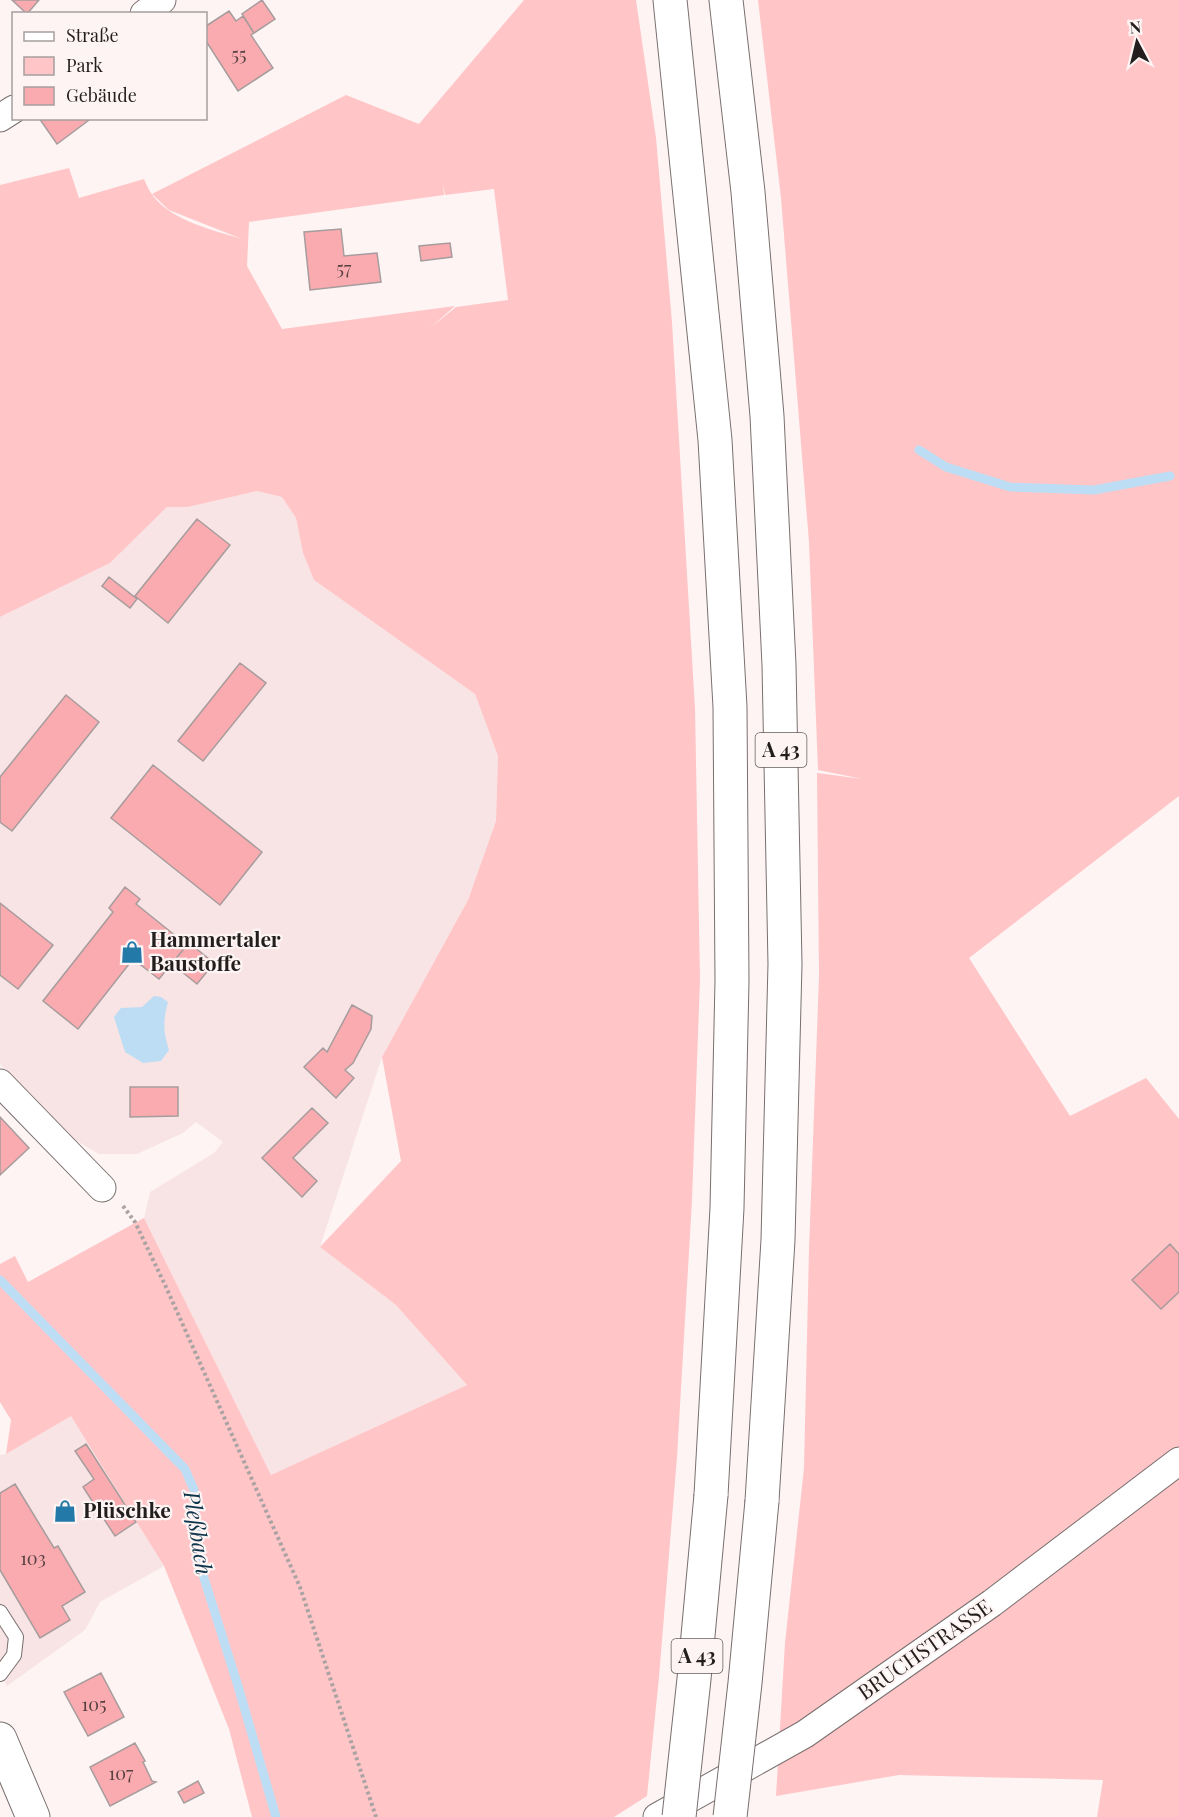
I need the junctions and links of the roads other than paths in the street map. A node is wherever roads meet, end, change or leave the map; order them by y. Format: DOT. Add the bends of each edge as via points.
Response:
graph roads {
  1 [pos="162,0"];
  2 [pos="669,0"];
  3 [pos="726,0"];
  4 [pos="147,12"];
  5 [pos="0,1083"];
  6 [pos="102,1188"];
  7 [pos="1179,1461"];
  8 [pos="0,1612"];
  9 [pos="0,1674"];
  10 [pos="0,1739"];
  11 [pos="33,1817"];
  12 [pos="657,1817"];
  13 [pos="679,1817"];
  14 [pos="730,1817"];
  1 -- 4 [label="street"];
  2 -- 13 [label="main road, A 43, bridge" via="715,440 730,707 732,981 727,1196 711,1495"];
  3 -- 14 [label="main road, A 43, bridge" via="748,192 767,416 779,665 786,964 778,1240 762,1501"];
  5 -- 6 [label="street"];
  7 -- 12 [label="street, BRUCHSTRASSE" via="992,1602 805,1734"];
  8 -- 9 [label="lane" via="16,1638 14,1655"];
  10 -- 11 [label="main road"];
}
